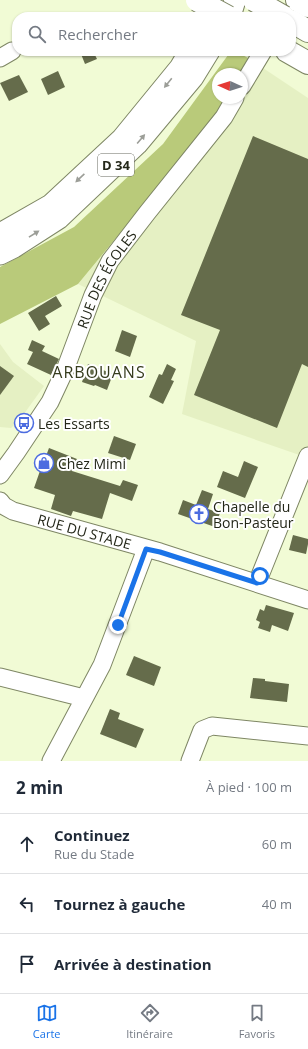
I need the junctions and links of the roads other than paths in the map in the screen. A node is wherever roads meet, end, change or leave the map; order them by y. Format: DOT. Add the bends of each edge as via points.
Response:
graph roads {
  1 [pos="197,0"];
  2 [pos="218,0"];
  3 [pos="235,0"];
  4 [pos="254,0"];
  5 [pos="290,0"];
  6 [pos="297,0"];
  7 [pos="308,6"];
  8 [pos="213,12"];
  9 [pos="219,12"];
  10 [pos="231,12"];
  11 [pos="274,12"];
  12 [pos="284,12"];
  13 [pos="296,24"];
  14 [pos="308,31"];
  15 [pos="187,56"];
  16 [pos="206,56"];
  17 [pos="260,56"];
  18 [pos="296,56"];
  19 [pos="308,63"];
  20 [pos="248,76"];
  21 [pos="232,104"];
  22 [pos="0,234"];
  23 [pos="0,254"];
  24 [pos="308,456"];
  25 [pos="0,475"];
  26 [pos="0,501"];
  27 [pos="146,549"];
  28 [pos="257,583"];
  29 [pos="308,600"];
  30 [pos="0,677"];
  31 [pos="84,698"];
  32 [pos="308,736"];
  33 [pos="51,761"];
  34 [pos="190,761"];
  1 -- 9 [label="highway, bridge"];
  2 -- 8 [label="main road"];
  3 -- 10 [label="main road"];
  4 -- 11 [label="highway, bridge"];
  5 -- 12 [label="street"];
  6 -- 7 [label="highway"];
  13 -- 14 [label="highway"];
  15 -- 22 [label="main road, D 34, one-way" via="122,139 51,205"];
  23 -- 16 [label="main road, D 34, one-way" via="59,218 137,144 193,77"];
  17 -- 20 [label="street"];
  18 -- 19 [label="highway"];
  21 -- 25 [label="street, RUE DES ÉCOLES" via="224,117 110,261 93,295 50,402"];
  24 -- 28 [label="street"];
  26 -- 27 [label="street, RUE DU STADE" via="13,511"];
  27 -- 28 [label="street, RUE DU STADE"];
  27 -- 31 [label="street" via="102,665"];
  28 -- 29 [label="street, RUE DU STADE"];
  30 -- 31 [label="street"];
  31 -- 33 [label="street"];
  32 -- 34 [label="street" via="212,726 202,730"];
}
